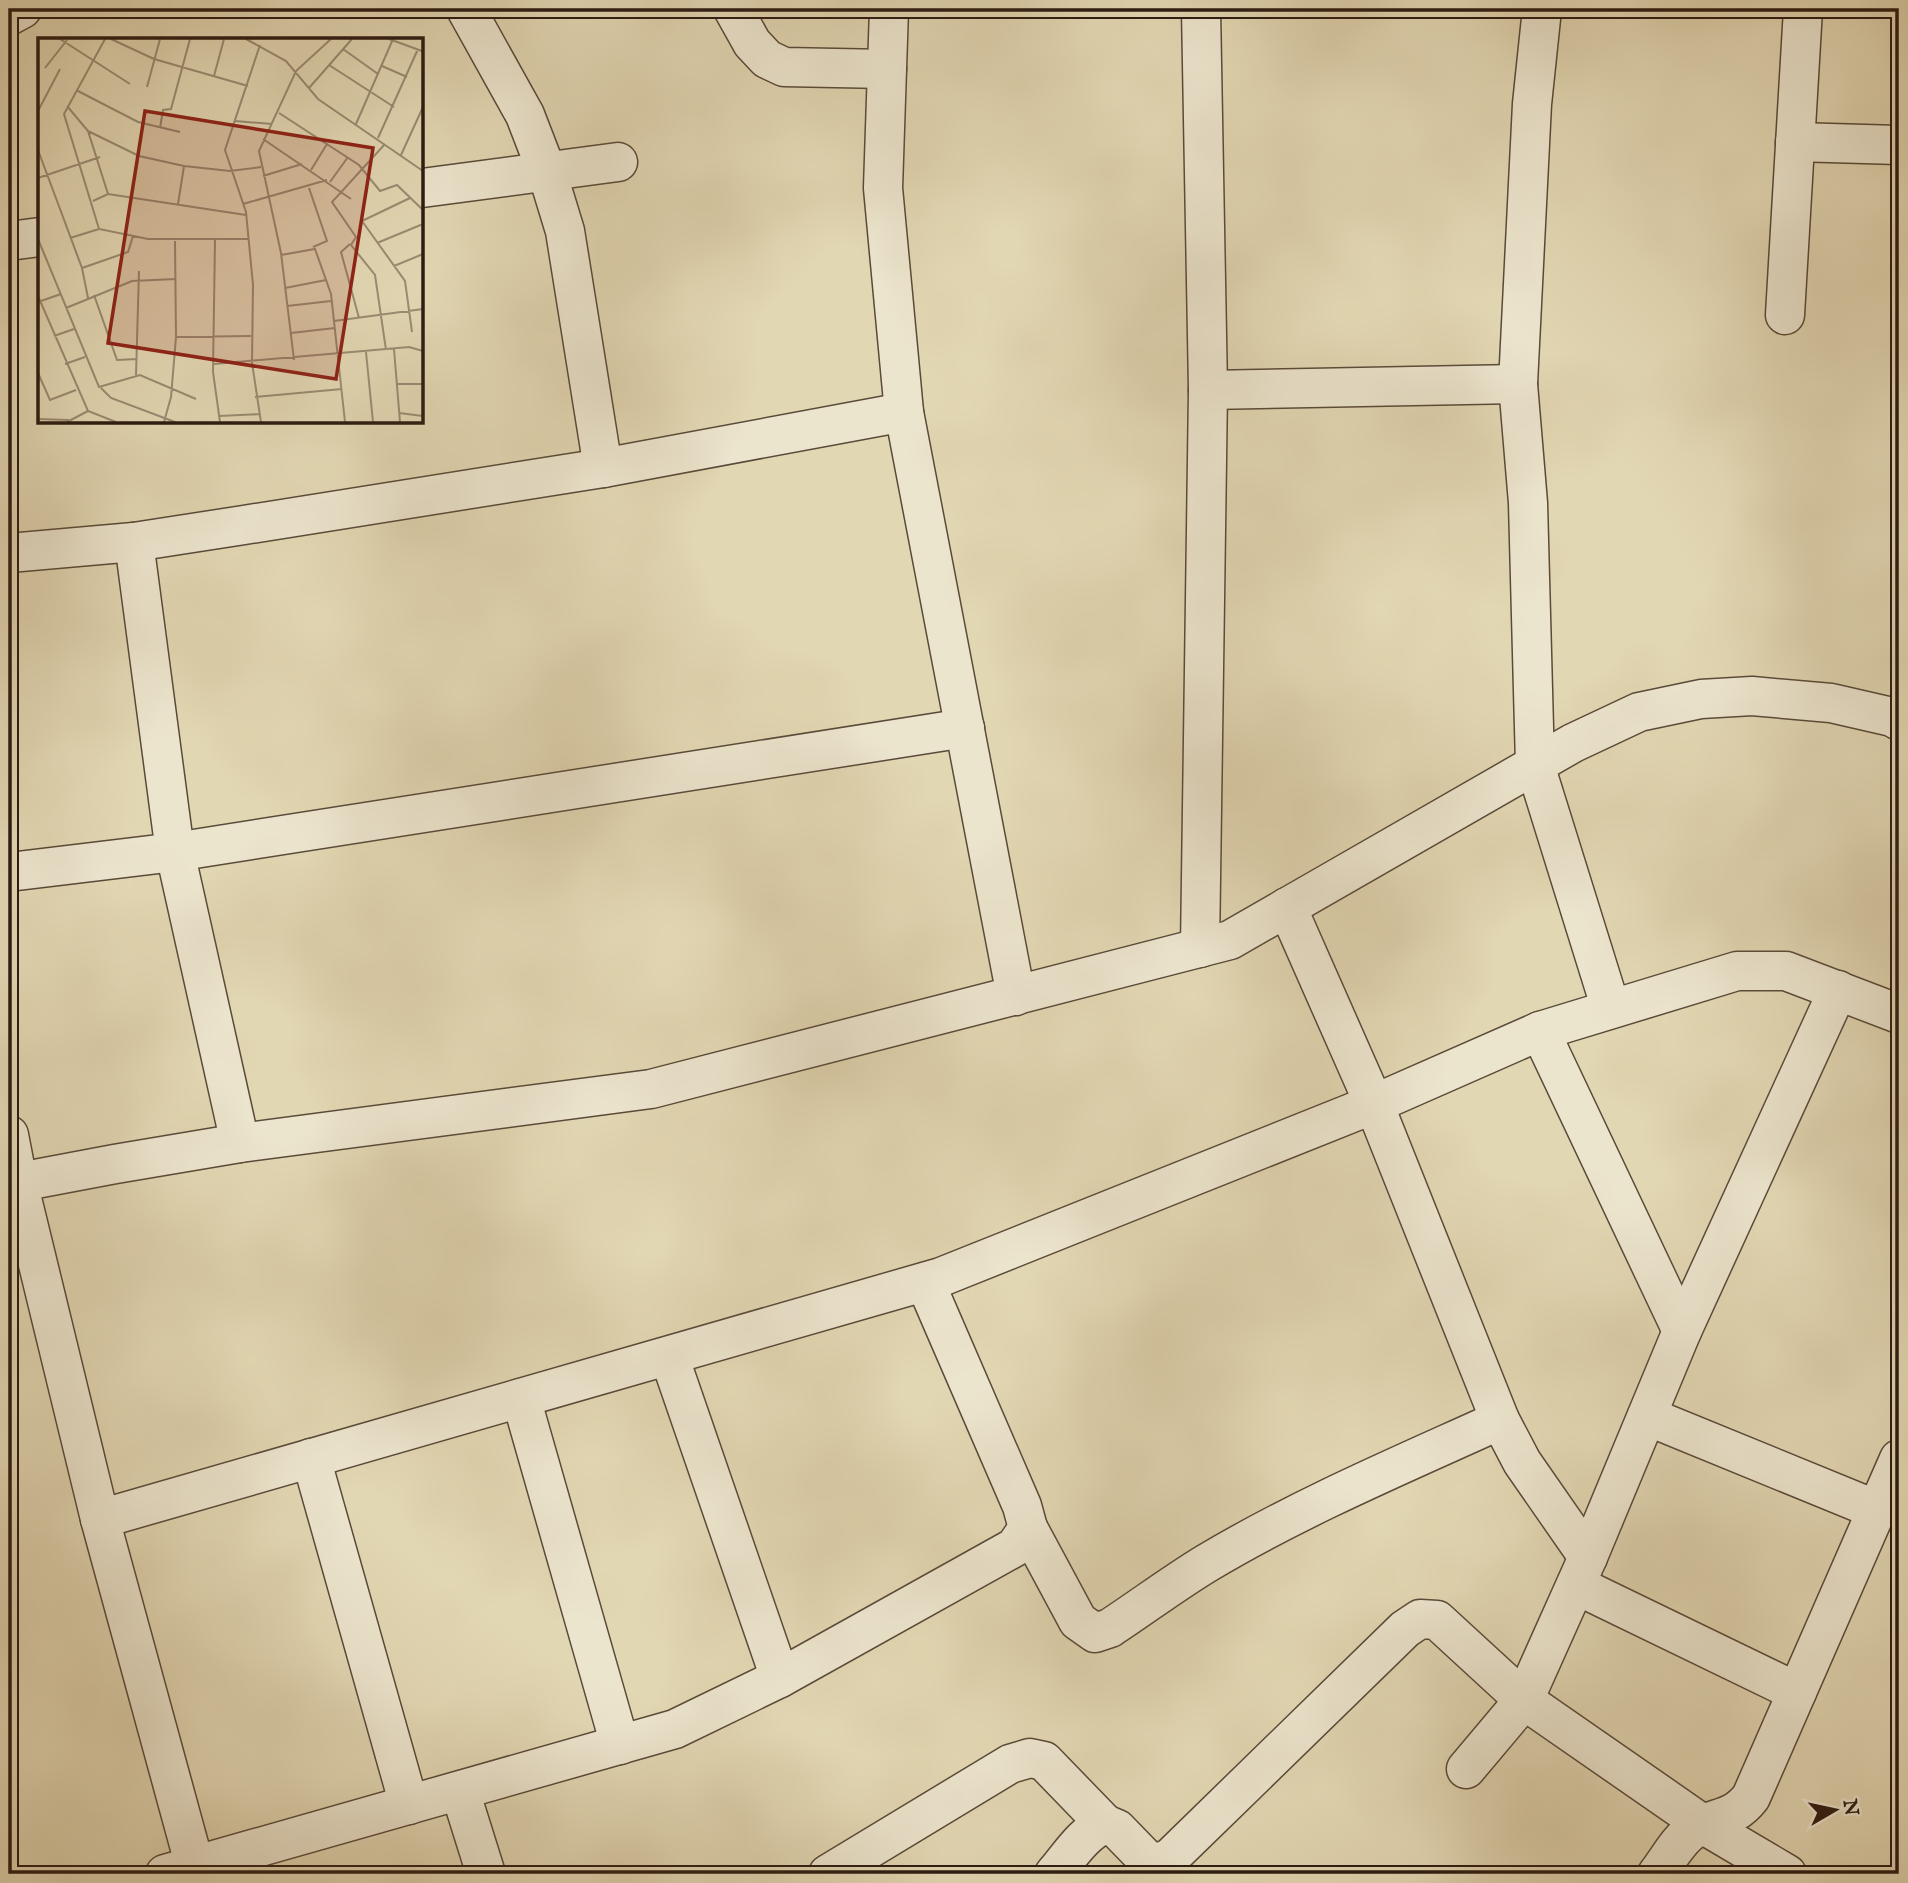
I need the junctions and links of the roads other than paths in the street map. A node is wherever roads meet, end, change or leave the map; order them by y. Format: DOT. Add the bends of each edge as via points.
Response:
graph roads {
  1 [pos="22,9"];
  2 [pos="466,9"];
  3 [pos="733,9"];
  4 [pos="889,9"];
  5 [pos="1201,9"];
  6 [pos="1542,9"];
  7 [pos="1803,9"];
  8 [pos="9,16"];
  9 [pos="887,69"];
  10 [pos="1795,142"];
  11 [pos="1899,145"];
  12 [pos="618,162"];
  13 [pos="547,172"];
  14 [pos="424,188"];
  15 [pos="38,237"];
  16 [pos="9,241"];
  17 [pos="1786,315"];
  18 [pos="1518,384"];
  19 [pos="1208,390"];
  20 [pos="904,412"];
  21 [pos="603,468"];
  22 [pos="134,542"];
  23 [pos="9,552"];
  24 [pos="1899,721"];
  25 [pos="965,728"];
  26 [pos="1535,765"];
  27 [pos="175,852"];
  28 [pos="9,872"];
  29 [pos="1287,907"];
  30 [pos="1200,948"];
  31 [pos="1838,990"];
  32 [pos="1016,996"];
  33 [pos="1611,1009"];
  34 [pos="1899,1014"];
  35 [pos="1540,1031"];
  36 [pos="1374,1104"];
  37 [pos="9,1135"];
  38 [pos="240,1143"];
  39 [pos="13,1183"];
  40 [pos="925,1282"];
  41 [pos="1682,1331"];
  42 [pos="669,1356"];
  43 [pos="521,1398"];
  44 [pos="1647,1416"];
  45 [pos="1500,1420"];
  46 [pos="311,1458"];
  47 [pos="1899,1459"];
  48 [pos="1877,1510"];
  49 [pos="100,1519"];
  50 [pos="1028,1528"];
  51 [pos="1582,1571"];
  52 [pos="780,1678"];
  53 [pos="1797,1692"];
  54 [pos="1524,1700"];
  55 [pos="620,1745"];
  56 [pos="1466,1769"];
  57 [pos="460,1791"];
  58 [pos="409,1805"];
  59 [pos="1105,1824"];
  60 [pos="1704,1825"];
  61 [pos="186,1871"];
  62 [pos="486,1874"];
  63 [pos="828,1874"];
  64 [pos="1054,1874"];
  65 [pos="1657,1874"];
  66 [pos="1787,1874"];
  1 -- 8 [label="street"];
  2 -- 13 [label="street" via="525,115"];
  3 -- 9 [label="street" via="752,43 783,67"];
  4 -- 9 [label="street"];
  5 -- 19 [label="street"];
  6 -- 18 [label="street" via="1532,104"];
  7 -- 10 [label="street"];
  9 -- 20 [label="street" via="883,188"];
  10 -- 11 [label="street"];
  10 -- 17 [label="street"];
  12 -- 13 [label="street"];
  13 -- 14 [label="street"];
  13 -- 21 [label="street" via="565,231"];
  15 -- 16 [label="street"];
  18 -- 19 [label="street"];
  18 -- 26 [label="street" via="1528,503"];
  19 -- 30 [label="street"];
  20 -- 21 [label="street"];
  20 -- 25 [label="street"];
  21 -- 22 [label="street"];
  22 -- 23 [label="street"];
  22 -- 27 [label="street"];
  24 -- 26 [label="street" via="1832,703 1752,696 1701,699 1639,712"];
  25 -- 27 [label="street"];
  25 -- 32 [label="street"];
  26 -- 29 [label="street"];
  26 -- 33 [label="street"];
  27 -- 28 [label="street"];
  27 -- 38 [label="street"];
  29 -- 30 [label="street" via="1230,940"];
  29 -- 36 [label="street"];
  30 -- 32 [label="street"];
  31 -- 33 [label="street" via="1786,971 1737,971"];
  31 -- 34 [label="street"];
  31 -- 41 [label="street"];
  32 -- 38 [label="street" via="651,1089"];
  33 -- 35 [label="street"];
  35 -- 36 [label="street"];
  35 -- 41 [label="street"];
  36 -- 40 [label="street"];
  36 -- 45 [label="street"];
  37 -- 39 [label="street"];
  38 -- 39 [label="street"];
  39 -- 49 [label="street"];
  40 -- 42 [label="street"];
  40 -- 50 [label="street"];
  41 -- 44 [label="street"];
  42 -- 43 [label="street"];
  42 -- 52 [label="street"];
  43 -- 46 [label="street"];
  43 -- 55 [label="street"];
  44 -- 48 [label="street"];
  44 -- 51 [label="street"];
  45 -- 50 [label="street" via="1266,1530 1095,1633 1078,1621"];
  45 -- 51 [label="street"];
  46 -- 49 [label="street"];
  46 -- 58 [label="street"];
  47 -- 48 [label="street"];
  48 -- 53 [label="street"];
  49 -- 61 [label="street"];
  50 -- 52 [label="street" via="1015,1547"];
  51 -- 53 [label="street"];
  51 -- 54 [label="street"];
  52 -- 55 [label="street" via="674,1729"];
  53 -- 60 [label="street" via="1751,1797 1742,1809"];
  54 -- 56 [label="street"];
  54 -- 59 [label="street" via="1437,1620 1420,1619 1170,1858 1149,1862 1117,1829"];
  54 -- 60 [label="street"];
  55 -- 57 [label="street"];
  57 -- 58 [label="street"];
  57 -- 62 [label="street"];
  58 -- 61 [label="street"];
  59 -- 63 [label="street" via="1044,1761 1030,1758 1010,1764"];
  59 -- 64 [label="street" via="1087,1835"];
  60 -- 65 [label="street" via="1683,1838"];
  60 -- 66 [label="street"];
}
